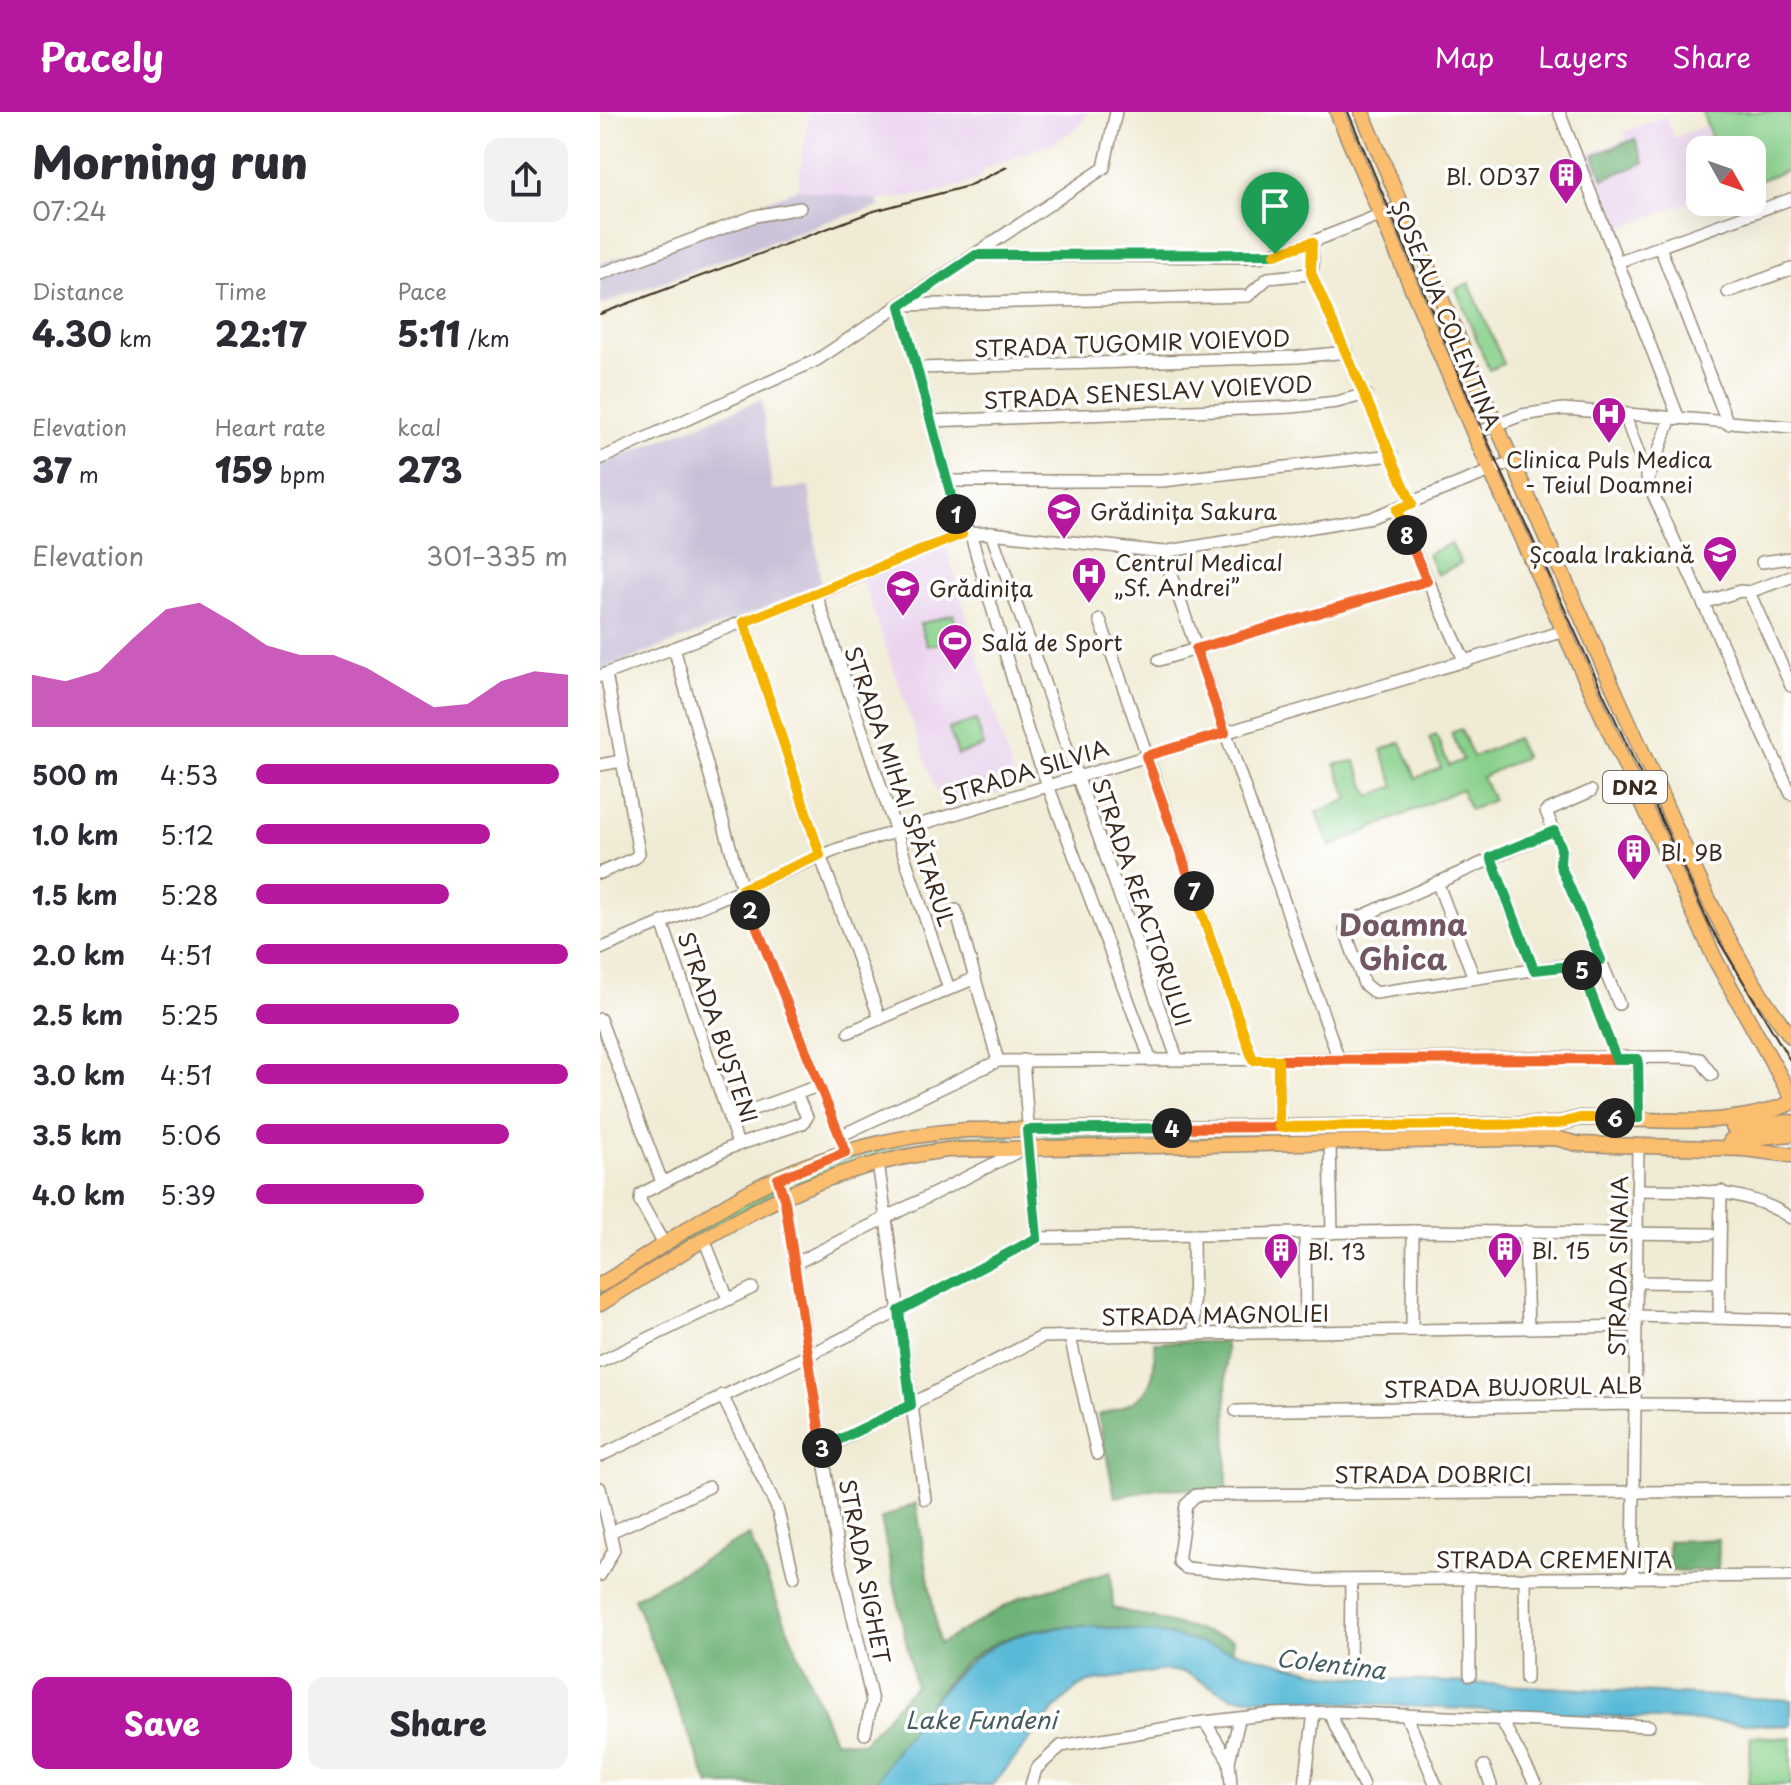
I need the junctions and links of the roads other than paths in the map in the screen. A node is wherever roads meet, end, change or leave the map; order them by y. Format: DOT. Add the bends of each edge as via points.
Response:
graph roads {
  1 [pos="1116,112"];
  2 [pos="1337,112"];
  3 [pos="1362,112"];
  4 [pos="1559,112"];
  5 [pos="1791,199"];
  6 [pos="800,208"];
  7 [pos="1391,211"];
  8 [pos="1312,242"];
  9 [pos="1660,247"];
  10 [pos="976,255"];
  11 [pos="1259,257"];
  12 [pos="1617,262"];
  13 [pos="1791,269"];
  14 [pos="1311,273"];
  15 [pos="600,274"];
  16 [pos="1268,278"];
  17 [pos="1728,292"];
  18 [pos="900,306"];
  19 [pos="1347,352"];
  20 [pos="918,368"];
  21 [pos="1366,394"];
  22 [pos="1624,413"];
  23 [pos="1675,418"];
  24 [pos="931,421"];
  25 [pos="1728,424"];
  26 [pos="1494,425"];
  27 [pos="1791,427"];
  28 [pos="1474,434"];
  29 [pos="1392,455"];
  30 [pos="600,459"];
  31 [pos="1511,463"];
  32 [pos="1492,472"];
  33 [pos="1648,480"];
  34 [pos="947,481"];
  35 [pos="1412,504"];
  36 [pos="1396,510"];
  37 [pos="966,533"];
  38 [pos="991,533"];
  39 [pos="1163,552"];
  40 [pos="1791,558"];
  41 [pos="1762,562"];
  42 [pos="1791,577"];
  43 [pos="1427,581"];
  44 [pos="1749,592"];
  45 [pos="816,594"];
  46 [pos="1703,603"];
  47 [pos="1100,620"];
  48 [pos="744,622"];
  49 [pos="1564,631"];
  50 [pos="674,648"];
  51 [pos="1196,649"];
  52 [pos="1159,660"];
  53 [pos="1465,662"];
  54 [pos="603,675"];
  55 [pos="1791,686"];
  56 [pos="1225,733"];
  57 [pos="1146,756"];
  58 [pos="621,761"];
  59 [pos="600,765"];
  60 [pos="1078,775"];
  61 [pos="1047,785"];
  62 [pos="1591,791"];
  63 [pos="1791,794"];
  64 [pos="893,831"];
  65 [pos="1554,831"];
  66 [pos="820,855"];
  67 [pos="1491,857"];
  68 [pos="600,873"];
  69 [pos="1437,882"];
  70 [pos="742,889"];
  71 [pos="956,910"];
  72 [pos="662,922"];
  73 [pos="600,949"];
  74 [pos="1601,960"];
  75 [pos="1580,965"];
  76 [pos="1534,970"];
  77 [pos="1474,978"];
  78 [pos="973,979"];
  79 [pos="949,989"];
  80 [pos="1619,1004"];
  81 [pos="600,1019"];
  82 [pos="880,1019"];
  83 [pos="849,1032"];
  84 [pos="1791,1036"];
  85 [pos="1150,1058"];
  86 [pos="1177,1058"];
  87 [pos="1616,1059"];
  88 [pos="1638,1059"];
  89 [pos="1023,1060"];
  90 [pos="1253,1060"];
  91 [pos="1278,1060"];
  92 [pos="1339,1060"];
  93 [pos="998,1061"];
  94 [pos="1712,1075"];
  95 [pos="818,1086"];
  96 [pos="796,1094"];
  97 [pos="1791,1096"];
  98 [pos="1791,1103"];
  99 [pos="729,1118"];
  100 [pos="1639,1118"];
  101 [pos="1791,1122"];
  102 [pos="1279,1127"];
  103 [pos="1027,1130"];
  104 [pos="1556,1131"];
  105 [pos="1705,1134"];
  106 [pos="1791,1134"];
  107 [pos="840,1136"];
  108 [pos="738,1144"];
  109 [pos="1330,1144"];
  110 [pos="1029,1147"];
  111 [pos="1638,1147"];
  112 [pos="846,1152"];
  113 [pos="1791,1155"];
  114 [pos="878,1162"];
  115 [pos="778,1179"];
  116 [pos="662,1182"];
  117 [pos="1637,1190"];
  118 [pos="1721,1191"];
  119 [pos="783,1195"];
  120 [pos="886,1217"];
  121 [pos="1791,1218"];
  122 [pos="1413,1231"];
  123 [pos="1525,1231"];
  124 [pos="1637,1232"];
  125 [pos="1332,1233"];
  126 [pos="1305,1234"];
  127 [pos="1710,1234"];
  128 [pos="1193,1235"];
  129 [pos="1037,1238"];
  130 [pos="704,1239"];
  131 [pos="665,1246"];
  132 [pos="794,1264"];
  133 [pos="1636,1282"];
  134 [pos="1720,1283"];
  135 [pos="600,1285"];
  136 [pos="752,1288"];
  137 [pos="728,1299"];
  138 [pos="601,1302"];
  139 [pos="899,1311"];
  140 [pos="1719,1318"];
  141 [pos="1791,1320"];
  142 [pos="1636,1321"];
  143 [pos="1528,1328"];
  144 [pos="1412,1330"];
  145 [pos="1306,1332"];
  146 [pos="1194,1334"];
  147 [pos="1070,1337"];
  148 [pos="808,1354"];
  149 [pos="600,1362"];
  150 [pos="722,1395"];
  151 [pos="1635,1404"];
  152 [pos="911,1405"];
  153 [pos="1791,1405"];
  154 [pos="1236,1411"];
  155 [pos="822,1450"];
  156 [pos="1097,1454"];
  157 [pos="600,1456"];
  158 [pos="709,1487"];
  159 [pos="600,1489"];
  160 [pos="1791,1491"];
  161 [pos="1634,1492"];
  162 [pos="925,1499"];
  163 [pos="611,1532"];
  164 [pos="600,1575"];
  165 [pos="1791,1576"];
  166 [pos="794,1577"];
  167 [pos="1525,1578"];
  168 [pos="1633,1578"];
  169 [pos="1469,1579"];
  170 [pos="1317,1580"];
  171 [pos="1351,1580"];
  172 [pos="1350,1671"];
  173 [pos="1470,1675"];
  174 [pos="1526,1679"];
  175 [pos="1314,1712"];
  176 [pos="1329,1712"];
  177 [pos="1406,1715"];
  178 [pos="1501,1719"];
  179 [pos="1239,1720"];
  180 [pos="1205,1722"];
  181 [pos="1649,1726"];
  182 [pos="865,1734"];
  183 [pos="1229,1761"];
  184 [pos="1484,1766"];
  185 [pos="1031,1785"];
  186 [pos="1231,1785"];
  187 [pos="1305,1785"];
  188 [pos="1363,1785"];
  189 [pos="1436,1785"];
  190 [pos="1491,1785"];
  191 [pos="1536,1785"];
  1 -- 10 [label="street" via="1104,168"];
  2 -- 7 [label="main road, ȘOSEAUA COLENTINA / DN2"];
  3 -- 7 [label="main road, ȘOSEAUA COLENTINA / DN2"];
  4 -- 12 [label="street"];
  5 -- 9 [label="street"];
  6 -- 15 [label="street" via="758,215"];
  7 -- 8 [label="street"];
  7 -- 26 [label="main road, ȘOSEAUA COLENTINA / DN2"];
  7 -- 28 [label="main road, ȘOSEAUA COLENTINA / DN2"];
  8 -- 11 [label="street"];
  8 -- 14 [label="street"];
  9 -- 12 [label="street"];
  9 -- 25 [label="street"];
  10 -- 11 [label="street"];
  10 -- 18 [label="street"];
  11 -- 16 [label="street"];
  12 -- 23 [label="street"];
  13 -- 17 [label="street"];
  14 -- 16 [label="street"];
  14 -- 19 [label="street"];
  16 -- 18 [label="street" via="1248,296"];
  18 -- 20 [label="street"];
  18 -- 30 [label="street" via="799,371"];
  19 -- 20 [label="street, STRADA TUGOMIR VOIEVOD"];
  19 -- 21 [label="street"];
  20 -- 24 [label="street"];
  21 -- 24 [label="street, STRADA SENESLAV VOIEVOD" via="1292,407"];
  21 -- 29 [label="street"];
  22 -- 23 [label="street"];
  22 -- 26 [label="street" via="1547,410"];
  22 -- 33 [label="street"];
  23 -- 25 [label="street"];
  23 -- 33 [label="street"];
  24 -- 34 [label="street"];
  25 -- 27 [label="street"];
  26 -- 28 [label="street"];
  26 -- 31 [label="main road, ȘOSEAUA COLENTINA / DN2"];
  28 -- 32 [label="main road, ȘOSEAUA COLENTINA / DN2"];
  29 -- 34 [label="street" via="1162,481"];
  29 -- 35 [label="street"];
  31 -- 32 [label="street"];
  31 -- 84 [label="main road, ȘOSEAUA COLENTINA / DN2" via="1721,919"];
  32 -- 35 [label="street"];
  32 -- 49 [label="main road, ȘOSEAUA COLENTINA / DN2"];
  33 -- 46 [label="street"];
  34 -- 37 [label="street"];
  35 -- 36 [label="street"];
  36 -- 39 [label="street"];
  36 -- 43 [label="street"];
  37 -- 38 [label="street"];
  37 -- 45 [label="street"];
  37 -- 61 [label="street"];
  38 -- 39 [label="street"];
  38 -- 60 [label="street, STRADA REACTORULUI"];
  39 -- 51 [label="street"];
  40 -- 41 [label="street"];
  42 -- 44 [label="street"];
  43 -- 51 [label="street"];
  43 -- 53 [label="street"];
  44 -- 46 [label="street"];
  44 -- 55 [label="street"];
  45 -- 48 [label="street"];
  45 -- 64 [label="street, STRADA MIHAI SPĂTARUL"];
  46 -- 63 [label="street"];
  47 -- 57 [label="street"];
  48 -- 50 [label="street"];
  48 -- 66 [label="street"];
  49 -- 53 [label="street, STRADA SILVIA"];
  49 -- 97 [label="main road, ȘOSEAUA COLENTINA / DN2" via="1701,930"];
  50 -- 54 [label="street"];
  50 -- 70 [label="street"];
  51 -- 52 [label="street"];
  51 -- 56 [label="street"];
  53 -- 56 [label="street, STRADA SILVIA"];
  54 -- 58 [label="street"];
  56 -- 57 [label="street, STRADA SILVIA"];
  56 -- 92 [label="street"];
  57 -- 60 [label="street, STRADA SILVIA"];
  57 -- 90 [label="street"];
  58 -- 59 [label="street"];
  58 -- 68 [label="street" via="639,853"];
  60 -- 61 [label="street, STRADA SILVIA"];
  60 -- 86 [label="street, STRADA REACTORULUI"];
  61 -- 64 [label="street, STRADA SILVIA"];
  61 -- 85 [label="street"];
  62 -- 65 [label="street" via="1546,811"];
  64 -- 66 [label="street, STRADA SILVIA"];
  64 -- 79 [label="street, STRADA MIHAI SPĂTARUL"];
  65 -- 67 [label="street"];
  65 -- 74 [label="street" via="1561,847 1560,865"];
  66 -- 70 [label="street, STRADA SILVIA"];
  66 -- 82 [label="street"];
  67 -- 69 [label="street"];
  67 -- 76 [label="street"];
  69 -- 77 [label="street"];
  69 -- 77 [label="street" via="1346,925 1364,984 1370,992 1380,992"];
  70 -- 72 [label="street, STRADA SILVIA"];
  70 -- 95 [label="street"];
  71 -- 78 [label="street"];
  72 -- 73 [label="street, STRADA SILVIA"];
  72 -- 99 [label="street, STRADA BUȘTENI"];
  74 -- 75 [label="street"];
  74 -- 80 [label="street"];
  75 -- 76 [label="street"];
  75 -- 87 [label="street"];
  76 -- 77 [label="street"];
  78 -- 79 [label="street"];
  78 -- 93 [label="street"];
  79 -- 82 [label="street"];
  81 -- 116 [label="street"];
  82 -- 83 [label="street"];
  85 -- 86 [label="street"];
  85 -- 89 [label="street"];
  86 -- 90 [label="street"];
  87 -- 88 [label="street"];
  87 -- 92 [label="street"];
  88 -- 94 [label="street" via="1695,1058"];
  88 -- 100 [label="street"];
  89 -- 93 [label="street"];
  89 -- 103 [label="street"];
  90 -- 91 [label="street"];
  91 -- 92 [label="street"];
  91 -- 102 [label="street"];
  93 -- 107 [label="street"];
  95 -- 96 [label="street"];
  95 -- 107 [label="street"];
  96 -- 99 [label="street"];
  96 -- 108 [label="street" via="806,1121"];
  98 -- 100 [label="main road" via="1746,1118"];
  99 -- 108 [label="street, STRADA BUȘTENI"];
  100 -- 104 [label="main road" via="1580,1118"];
  101 -- 105 [label="main road"];
  102 -- 103 [label="main road"];
  102 -- 104 [label="main road"];
  103 -- 110 [label="street"];
  103 -- 112 [label="main road" via="942,1132"];
  104 -- 105 [label="main road"];
  104 -- 109 [label="main road"];
  104 -- 111 [label="main road" via="1578,1144"];
  105 -- 106 [label="main road"];
  107 -- 112 [label="street"];
  108 -- 116 [label="street"];
  109 -- 110 [label="main road"];
  109 -- 125 [label="street"];
  110 -- 114 [label="main road" via="947,1150"];
  110 -- 120 [label="street"];
  110 -- 129 [label="street"];
  111 -- 113 [label="main road"];
  111 -- 117 [label="street, STRADA SINAIA"];
  112 -- 115 [label="main road"];
  114 -- 119 [label="main road"];
  114 -- 120 [label="street"];
  115 -- 119 [label="street, STRADA SIGHET"];
  115 -- 131 [label="main road"];
  116 -- 131 [label="street" via="639,1198"];
  117 -- 118 [label="street"];
  117 -- 124 [label="street, STRADA SINAIA"];
  118 -- 121 [label="street" via="1751,1197"];
  118 -- 134 [label="street"];
  119 -- 130 [label="main road"];
  119 -- 132 [label="street, STRADA SIGHET"];
  120 -- 132 [label="street"];
  120 -- 139 [label="street"];
  122 -- 123 [label="street"];
  122 -- 125 [label="street"];
  122 -- 144 [label="street"];
  123 -- 124 [label="street"];
  123 -- 143 [label="street"];
  124 -- 127 [label="street"];
  124 -- 133 [label="street, STRADA SINAIA"];
  125 -- 126 [label="street"];
  126 -- 128 [label="street"];
  126 -- 145 [label="street"];
  128 -- 129 [label="street"];
  128 -- 146 [label="street"];
  129 -- 139 [label="street"];
  130 -- 137 [label="street"];
  130 -- 138 [label="main road"];
  131 -- 135 [label="main road"];
  132 -- 148 [label="street, STRADA SIGHET"];
  133 -- 134 [label="street"];
  133 -- 142 [label="street, STRADA SINAIA"];
  134 -- 140 [label="street"];
  136 -- 137 [label="street"];
  137 -- 149 [label="street"];
  139 -- 148 [label="street"];
  139 -- 152 [label="street"];
  140 -- 141 [label="street, STRADA MAGNOLIEI"];
  140 -- 142 [label="street, STRADA MAGNOLIEI"];
  142 -- 143 [label="street, STRADA MAGNOLIEI"];
  142 -- 151 [label="street, STRADA SINAIA"];
  143 -- 144 [label="street, STRADA MAGNOLIEI"];
  144 -- 145 [label="street, STRADA MAGNOLIEI"];
  145 -- 146 [label="street, STRADA MAGNOLIEI"];
  146 -- 147 [label="street, STRADA MAGNOLIEI"];
  147 -- 152 [label="street, STRADA MAGNOLIEI" via="1042,1337"];
  147 -- 156 [label="street"];
  148 -- 150 [label="street"];
  148 -- 155 [label="street, STRADA SIGHET"];
  150 -- 157 [label="street"];
  150 -- 166 [label="street" via="777,1508"];
  151 -- 153 [label="street, STRADA BUJORUL ALB"];
  151 -- 154 [label="street, STRADA BUJORUL ALB"];
  151 -- 161 [label="street, STRADA SINAIA"];
  152 -- 155 [label="street, STRADA MAGNOLIEI"];
  152 -- 162 [label="street"];
  155 -- 182 [label="street, STRADA SIGHET" via="847,1598 872,1701"];
  158 -- 163 [label="street"];
  159 -- 163 [label="street"];
  160 -- 161 [label="street, STRADA DOBRICI"];
  161 -- 168 [label="street, STRADA SINAIA"];
  161 -- 170 [label="street, STRADA DOBRICI" via="1189,1498 1179,1555 1182,1565"];
  163 -- 164 [label="street" via="614,1550"];
  165 -- 168 [label="street, STRADA CREMENIȚA"];
  167 -- 168 [label="street, STRADA CREMENIȚA"];
  167 -- 169 [label="street, STRADA CREMENIȚA"];
  167 -- 174 [label="street"];
  169 -- 171 [label="street, STRADA CREMENIȚA"];
  169 -- 173 [label="street"];
  170 -- 171 [label="street, STRADA CREMENIȚA"];
  171 -- 172 [label="street"];
  175 -- 176 [label="street"];
  175 -- 179 [label="street"];
  175 -- 187 [label="street"];
  176 -- 177 [label="street"];
  176 -- 188 [label="street"];
  177 -- 178 [label="street"];
  177 -- 189 [label="street"];
  178 -- 181 [label="street"];
  178 -- 191 [label="street"];
  179 -- 180 [label="street"];
  179 -- 183 [label="street"];
  180 -- 183 [label="street"];
  180 -- 185 [label="street" via="1061,1746 1036,1769"];
  183 -- 186 [label="street"];
  184 -- 190 [label="street"];
}
